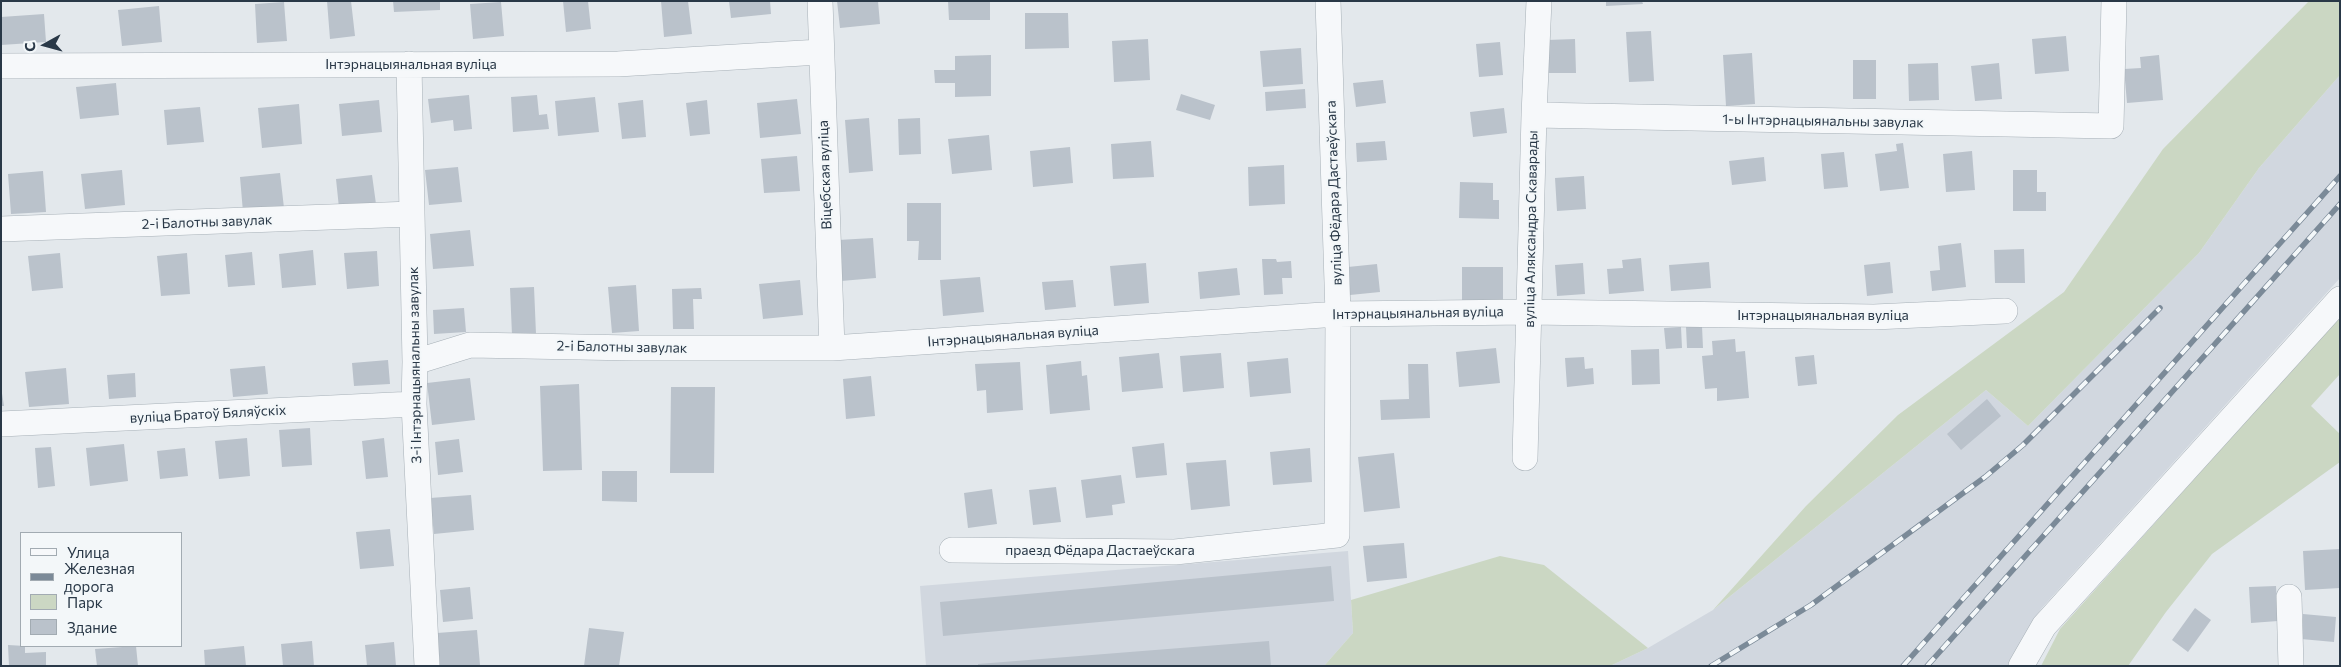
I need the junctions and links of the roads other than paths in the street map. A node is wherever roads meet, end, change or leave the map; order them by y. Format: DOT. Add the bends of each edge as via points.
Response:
graph roads {
  1 [pos="820,1"];
  2 [pos="1328,1"];
  3 [pos="1539,1"];
  4 [pos="2114,1"];
  5 [pos="820,52"];
  6 [pos="409,64"];
  7 [pos="1,66"];
  8 [pos="1534,115"];
  9 [pos="412,214"];
  10 [pos="1,229"];
  11 [pos="2340,299"];
  12 [pos="2005,311"];
  13 [pos="1530,312"];
  14 [pos="1338,314"];
  15 [pos="832,348"];
  16 [pos="415,362"];
  17 [pos="414,404"];
  18 [pos="1,424"];
  19 [pos="1525,458"];
  20 [pos="1337,535"];
  21 [pos="952,550"];
  22 [pos="2289,597"];
  23 [pos="427,666"];
  24 [pos="2022,666"];
  25 [pos="2291,666"];
  1 -- 5 [label="street, Віцебская вуліца"];
  2 -- 14 [label="street, вуліца Фёдара Дастаеўскага"];
  3 -- 8 [label="street, вуліца Аляксандра Скаварады"];
  4 -- 8 [label="street, 1-ы Інтэрнацыянальны завулак" via="2111,126"];
  5 -- 6 [label="street, Інтэрнацыянальная вуліца" via="618,64"];
  5 -- 15 [label="street, Віцебская вуліца"];
  6 -- 7 [label="street, Інтэрнацыянальная вуліца"];
  6 -- 9 [label="street, 3-і Інтэрнацыянальны завулак"];
  8 -- 13 [label="street, вуліца Аляксандра Скаварады"];
  9 -- 10 [label="street, 2-і Балотны завулак"];
  9 -- 16 [label="street, 3-і Інтэрнацыянальны завулак"];
  11 -- 24 [label="street" via="2044,626"];
  12 -- 13 [label="street, Інтэрнацыянальная вуліца" via="1874,317"];
  13 -- 14 [label="street, Інтэрнацыянальная вуліца"];
  13 -- 19 [label="street, вуліца Аляксандра Скаварады"];
  14 -- 15 [label="street, Інтэрнацыянальная вуліца"];
  14 -- 20 [label="street, вуліца Фёдара Дастаеўскага"];
  15 -- 16 [label="street, 2-і Балотны завулак" via="470,345"];
  16 -- 17 [label="street, 3-і Інтэрнацыянальны завулак"];
  17 -- 18 [label="street, вуліца Братоў Бяляўскіх"];
  17 -- 23 [label="street, 3-і Інтэрнацыянальны завулак"];
  20 -- 21 [label="street, праезд Фёдара Дастаеўскага" via="1175,552"];
  22 -- 25 [label="street"];
}
